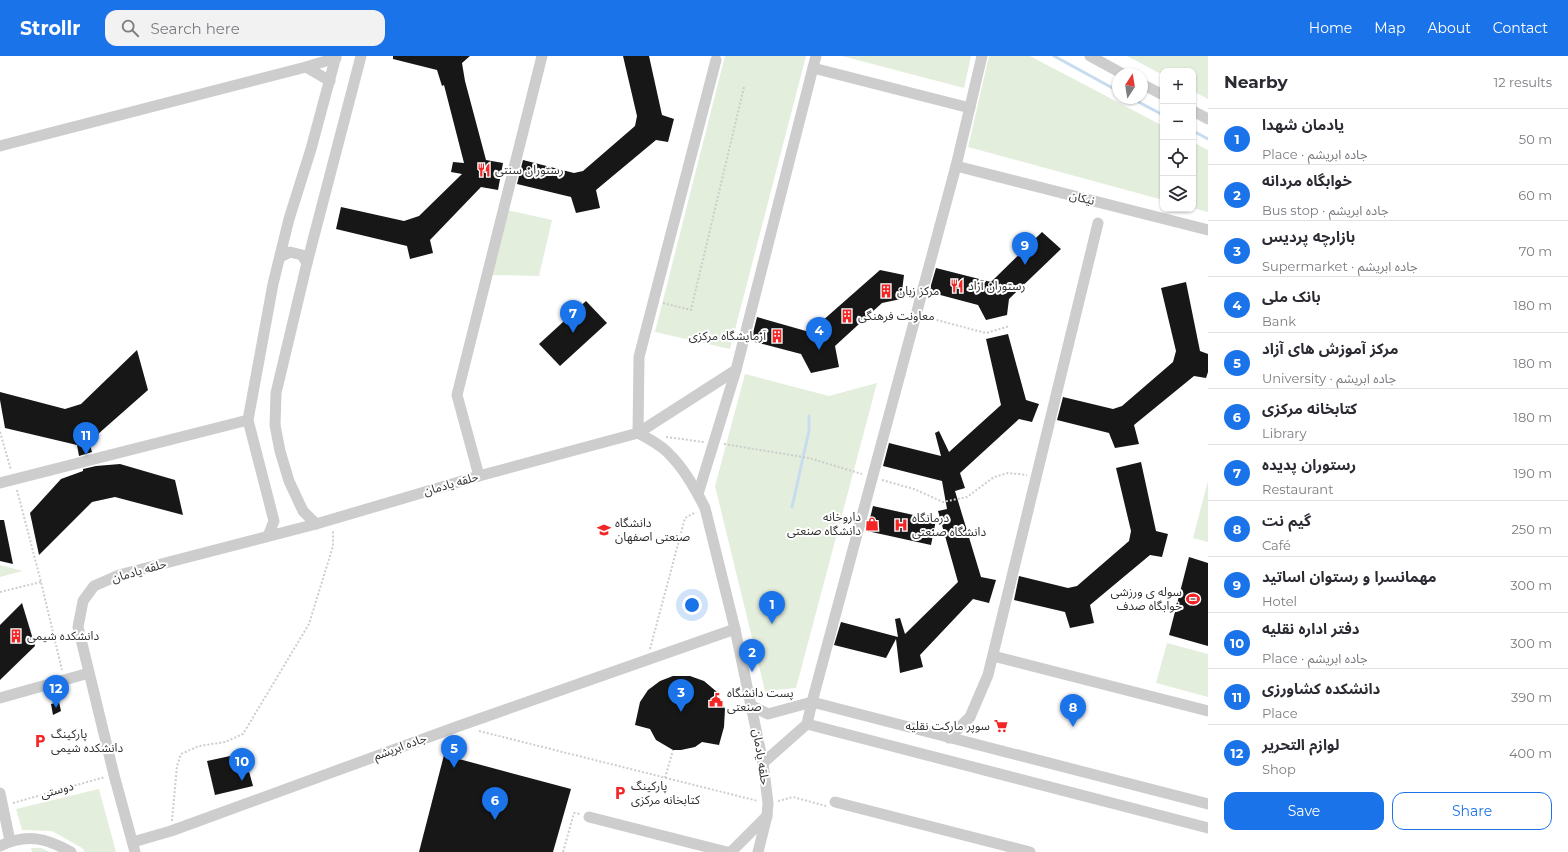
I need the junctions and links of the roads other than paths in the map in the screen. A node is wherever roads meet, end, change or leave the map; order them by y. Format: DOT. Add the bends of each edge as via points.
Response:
graph roads {
  1 [pos="361,56"];
  2 [pos="542,56"];
  3 [pos="816,56"];
  4 [pos="982,56"];
  5 [pos="1090,56"];
  6 [pos="336,57"];
  7 [pos="716,60"];
  8 [pos="306,67"];
  9 [pos="813,68"];
  10 [pos="1112,68"];
  11 [pos="330,81"];
  12 [pos="1148,87"];
  13 [pos="1160,93"];
  14 [pos="970,108"];
  15 [pos="1196,113"];
  16 [pos="1208,119"];
  17 [pos="0,146"];
  18 [pos="956,166"];
  19 [pos="1098,223"];
  20 [pos="1208,230"];
  21 [pos="280,257"];
  22 [pos="308,263"];
  23 [pos="736,370"];
  24 [pos="248,420"];
  25 [pos="638,433"];
  26 [pos="479,476"];
  27 [pos="0,483"];
  28 [pos="698,494"];
  29 [pos="316,524"];
  30 [pos="268,536"];
  31 [pos="735,629"];
  32 [pos="992,656"];
  33 [pos="89,673"];
  34 [pos="0,698"];
  35 [pos="812,702"];
  36 [pos="752,706"];
  37 [pos="1208,711"];
  38 [pos="808,724"];
  39 [pos="950,738"];
  40 [pos="763,763"];
  41 [pos="0,793"];
  42 [pos="835,802"];
  43 [pos="1208,804"];
  44 [pos="767,816"];
  45 [pos="589,817"];
  46 [pos="1208,828"];
  47 [pos="10,841"];
  48 [pos="0,846"];
  49 [pos="134,847"];
  50 [pos="71,852"];
  51 [pos="727,852"];
  52 [pos="731,852"];
  53 [pos="758,852"];
  54 [pos="1030,852"];
  1 -- 22 [label="street"];
  2 -- 26 [label="street" via="457,395"];
  3 -- 9 [label="street"];
  4 -- 14 [label="street"];
  5 -- 10 [label="street"];
  6 -- 8 [label="street"];
  6 -- 11 [label="street"];
  7 -- 25 [label="street" via="639,357"];
  8 -- 11 [label="street"];
  8 -- 17 [label="street"];
  9 -- 14 [label="street"];
  9 -- 23 [label="street"];
  11 -- 21 [label="street"];
  12 -- 13 [label="street"];
  14 -- 18 [label="street"];
  15 -- 16 [label="street"];
  18 -- 20 [label="street, نیکان"];
  18 -- 35 [label="street"];
  19 -- 32 [label="street"];
  21 -- 22 [label="street" via="290,252 302,255"];
  21 -- 24 [label="street"];
  22 -- 29 [label="street" via="276,394 275,425 289,481 303,511"];
  23 -- 25 [label="street"];
  23 -- 28 [label="street"];
  24 -- 27 [label="street"];
  24 -- 30 [label="street" via="274,520"];
  25 -- 26 [label="street, حلقه یادمان"];
  25 -- 28 [label="street, حلقه یادمان" via="671,455"];
  26 -- 29 [label="street, حلقه یادمان"];
  28 -- 31 [label="street, حلقه یادمان" via="705,508"];
  29 -- 30 [label="street, حلقه یادمان"];
  30 -- 33 [label="street, حلقه یادمان" via="119,575 94,586 83,601 78,627"];
  31 -- 36 [label="street, حلقه یادمان"];
  31 -- 49 [label="street, جاده ابریشم" via="459,726 171,831"];
  32 -- 37 [label="street"];
  32 -- 39 [label="street" via="988,675 970,717"];
  33 -- 34 [label="street"];
  33 -- 49 [label="street, حلقه یادمان"];
  35 -- 36 [label="street" via="768,714"];
  35 -- 38 [label="street"];
  35 -- 39 [label="street"];
  36 -- 40 [label="street, حلقه یادمان"];
  38 -- 40 [label="street"];
  38 -- 46 [label="street"];
  39 -- 43 [label="street"];
  40 -- 44 [label="street, حلقه یادمان"];
  41 -- 47 [label="street"];
  42 -- 54 [label="street"];
  44 -- 52 [label="street"];
  44 -- 53 [label="street, حلقه یادمان"];
  45 -- 51 [label="street"];
  47 -- 48 [label="street"];
  47 -- 50 [label="street" via="32,838 54,842"];
}
